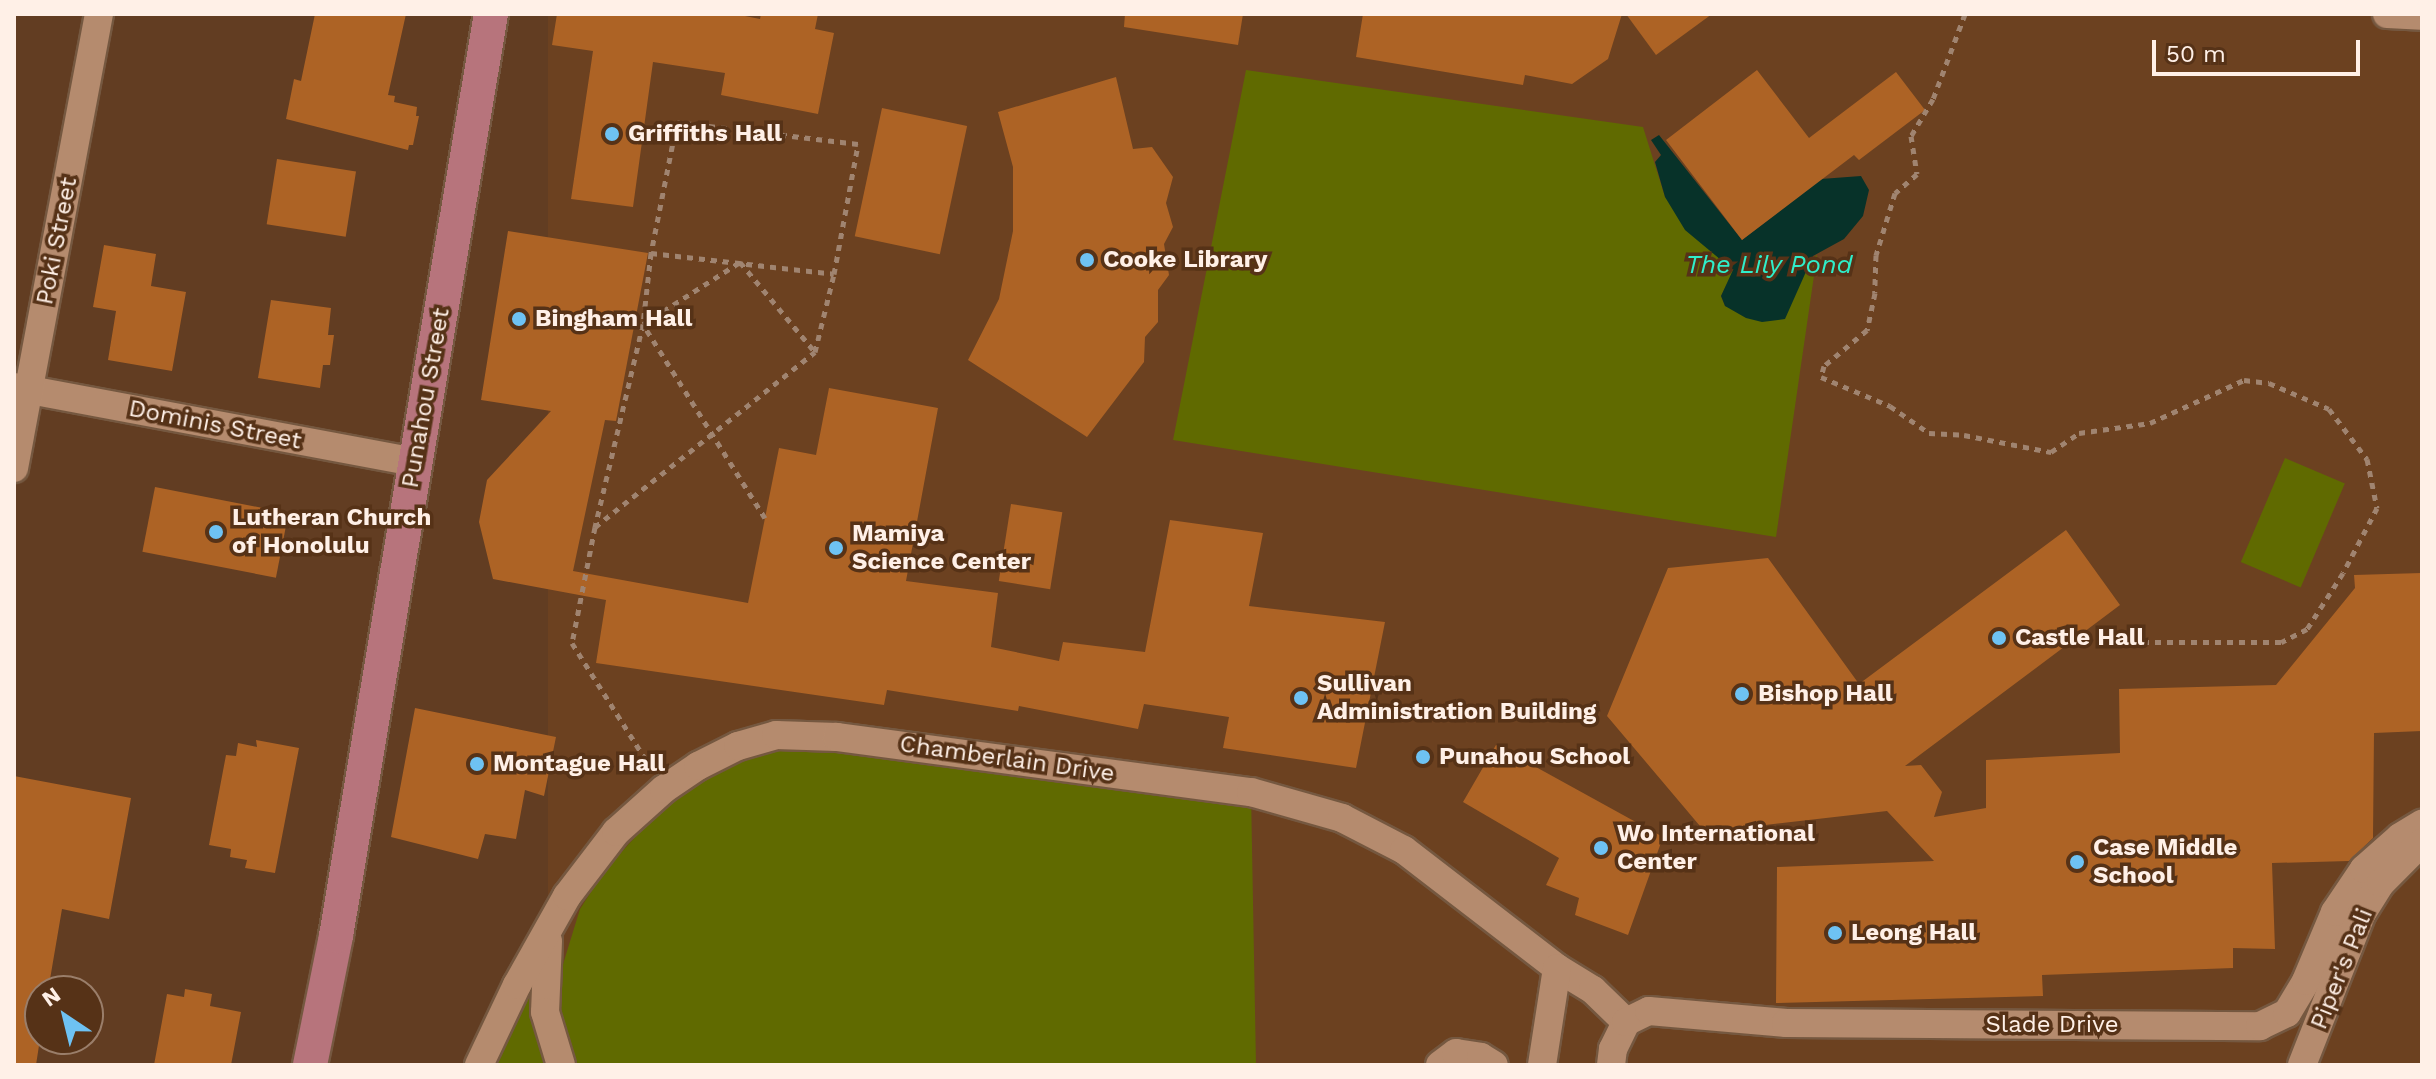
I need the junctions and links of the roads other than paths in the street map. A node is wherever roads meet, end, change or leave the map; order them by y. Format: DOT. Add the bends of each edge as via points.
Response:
graph roads {
  1 [pos="99,14"];
  2 [pos="491,14"];
  3 [pos="2387,14"];
  4 [pos="2422,16"];
  5 [pos="22,389"];
  6 [pos="415,462"];
  7 [pos="14,468"];
  8 [pos="2422,824"];
  9 [pos="2422,842"];
  10 [pos="2422,861"];
  11 [pos="548,931"];
  12 [pos="1557,968"];
  13 [pos="1626,1022"];
  14 [pos="310,1065"];
  15 [pos="479,1065"];
  16 [pos="561,1065"];
  17 [pos="1440,1065"];
  18 [pos="1494,1065"];
  19 [pos="1542,1065"];
  20 [pos="1611,1065"];
  21 [pos="2302,1065"];
  22 [pos="2320,1065"];
  1 -- 5 [label="street, Poki Street"];
  2 -- 6 [label="main road, Punahou Street"];
  3 -- 4 [label="street"];
  5 -- 6 [label="street, Dominis Street"];
  5 -- 7 [label="street, Poki Street"];
  6 -- 14 [label="main road, Punahou Street"];
  8 -- 13 [label="street, Slade Drive" via="2364,869 2335,912 2287,1013 2260,1026 1786,1023 1649,1011"];
  9 -- 21 [label="street, Piper's Pali" via="2381,883 2362,913"];
  10 -- 22 [label="street, Piper's Pali" via="2372,919"];
  11 -- 12 [label="street, Chamberlain Drive" via="567,896 616,832 664,789 738,746 776,735 837,737 1251,792 1342,818 1383,836"];
  11 -- 15 [label="street, Chamberlain Drive"];
  11 -- 16 [label="street" via="545,1012"];
  12 -- 13 [label="street, Chamberlain Drive" via="1593,990"];
  12 -- 19 [label="street"];
  13 -- 20 [label="street"];
  17 -- 18 [label="street" via="1456,1053"];
}
